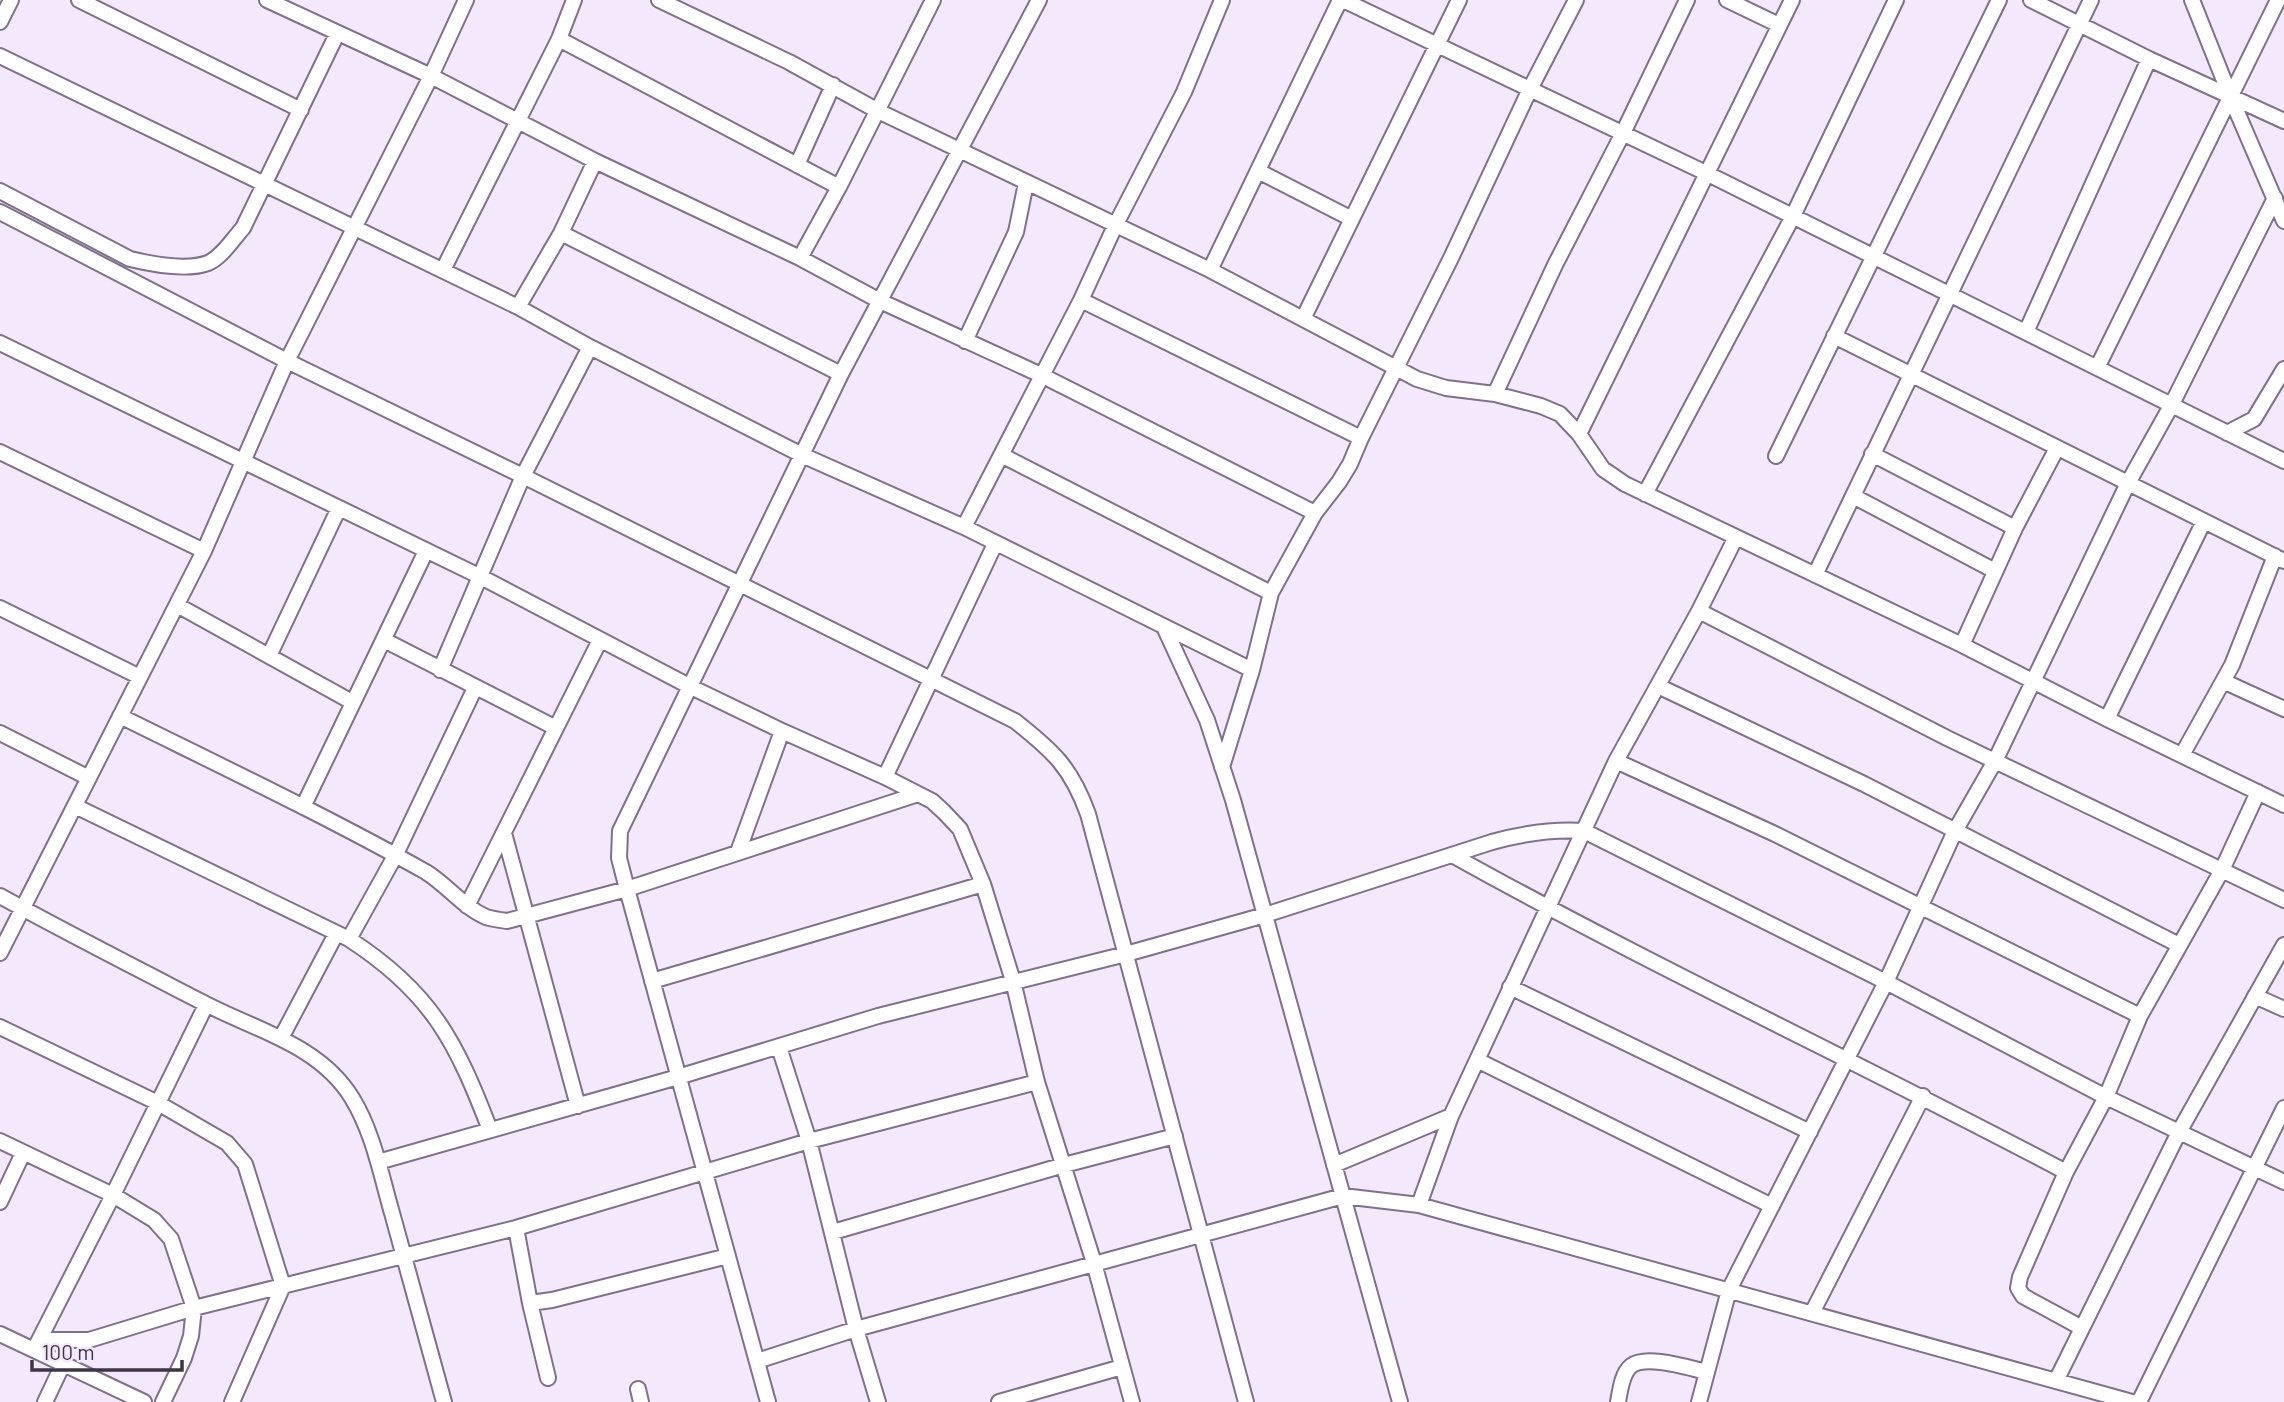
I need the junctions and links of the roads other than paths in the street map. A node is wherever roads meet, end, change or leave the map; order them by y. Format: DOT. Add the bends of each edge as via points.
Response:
graph roads {
  1 [pos="11,0"];
  2 [pos="79,0"];
  3 [pos="267,0"];
  4 [pos="466,0"];
  5 [pos="574,0"];
  6 [pos="659,0"];
  7 [pos="933,0"];
  8 [pos="1039,0"];
  9 [pos="1222,0"];
  10 [pos="1342,0"];
  11 [pos="1459,0"];
  12 [pos="1576,0"];
  13 [pos="1687,0"];
  14 [pos="1727,0"];
  15 [pos="1792,0"];
  16 [pos="1896,0"];
  17 [pos="1999,0"];
  18 [pos="2031,0"];
  19 [pos="2091,0"];
  20 [pos="2192,0"];
  21 [pos="2278,0"];
  22 [pos="0,22"];
  23 [pos="2079,24"];
  24 [pos="1779,25"];
  25 [pos="337,34"];
  26 [pos="559,39"];
  27 [pos="1438,44"];
  28 [pos="0,56"];
  29 [pos="2149,60"];
  30 [pos="431,76"];
  31 [pos="833,85"];
  32 [pos="1530,89"];
  33 [pos="2231,98"];
  34 [pos="301,110"];
  35 [pos="878,111"];
  36 [pos="2284,121"];
  37 [pos="518,122"];
  38 [pos="1623,133"];
  39 [pos="959,150"];
  40 [pos="595,161"];
  41 [pos="797,165"];
  42 [pos="1258,171"];
  43 [pos="1706,173"];
  44 [pos="1026,183"];
  45 [pos="265,184"];
  46 [pos="839,187"];
  47 [pos="0,191"];
  48 [pos="2275,198"];
  49 [pos="0,212"];
  50 [pos="1792,218"];
  51 [pos="1352,219"];
  52 [pos="2284,221"];
  53 [pos="1115,226"];
  54 [pos="354,228"];
  55 [pos="561,233"];
  56 [pos="1872,257"];
  57 [pos="800,258"];
  58 [pos="443,270"];
  59 [pos="1210,270"];
  60 [pos="1949,294"];
  61 [pos="1082,300"];
  62 [pos="880,301"];
  63 [pos="518,307"];
  64 [pos="1303,319"];
  65 [pos="2026,332"];
  66 [pos="1834,336"];
  67 [pos="965,341"];
  68 [pos="0,343"];
  69 [pos="590,347"];
  70 [pos="286,361"];
  71 [pos="1395,367"];
  72 [pos="2097,368"];
  73 [pos="2284,369"];
  74 [pos="841,374"];
  75 [pos="1041,375"];
  76 [pos="1910,375"];
  77 [pos="1495,394"];
  78 [pos="2171,406"];
  79 [pos="2227,433"];
  80 [pos="1579,434"];
  81 [pos="1360,438"];
  82 [pos="2057,448"];
  83 [pos="0,452"];
  84 [pos="1872,454"];
  85 [pos="802,455"];
  86 [pos="1002,455"];
  87 [pos="1776,456"];
  88 [pos="242,461"];
  89 [pos="2284,461"];
  90 [pos="523,476"];
  91 [pos="2128,484"];
  92 [pos="1645,494"];
  93 [pos="1853,496"];
  94 [pos="340,508"];
  95 [pos="1315,513"];
  96 [pos="2204,521"];
  97 [pos="964,527"];
  98 [pos="2015,528"];
  99 [pos="1736,537"];
  100 [pos="995,544"];
  101 [pos="205,551"];
  102 [pos="426,551"];
  103 [pos="2280,558"];
  104 [pos="1995,571"];
  105 [pos="1815,575"];
  106 [pos="481,577"];
  107 [pos="738,583"];
  108 [pos="1271,593"];
  109 [pos="177,605"];
  110 [pos="0,608"];
  111 [pos="1699,611"];
  112 [pos="1165,629"];
  113 [pos="384,640"];
  114 [pos="600,640"];
  115 [pos="1962,645"];
  116 [pos="269,656"];
  117 [pos="440,670"];
  118 [pos="1252,670"];
  119 [pos="140,677"];
  120 [pos="931,680"];
  121 [pos="2034,681"];
  122 [pos="2223,681"];
  123 [pos="688,685"];
  124 [pos="1658,687"];
  125 [pos="475,688"];
  126 [pos="352,702"];
  127 [pos="2284,709"];
  128 [pos="120,716"];
  129 [pos="2107,719"];
  130 [pos="556,728"];
  131 [pos="782,731"];
  132 [pos="0,733"];
  133 [pos="2182,755"];
  134 [pos="1616,761"];
  135 [pos="1995,761"];
  136 [pos="1222,767"];
  137 [pos="885,777"];
  138 [pos="89,778"];
  139 [pos="2259,792"];
  140 [pos="918,794"];
  141 [pos="2284,805"];
  142 [pos="75,806"];
  143 [pos="303,807"];
  144 [pos="1584,831"];
  145 [pos="1955,831"];
  146 [pos="504,833"];
  147 [pos="738,852"];
  148 [pos="1452,855"];
  149 [pos="395,856"];
  150 [pos="2222,870"];
  151 [pos="983,884"];
  152 [pos="627,889"];
  153 [pos="0,896"];
  154 [pos="2284,900"];
  155 [pos="467,906"];
  156 [pos="23,908"];
  157 [pos="1546,908"];
  158 [pos="1921,908"];
  159 [pos="1265,915"];
  160 [pos="527,917"];
  161 [pos="342,936"];
  162 [pos="2284,944"];
  163 [pos="2179,945"];
  164 [pos="0,953"];
  165 [pos="1126,954"];
  166 [pos="652,981"];
  167 [pos="1013,981"];
  168 [pos="1886,982"];
  169 [pos="1510,987"];
  170 [pos="2255,996"];
  171 [pos="206,1004"];
  172 [pos="2284,1009"];
  173 [pos="2140,1016"];
  174 [pos="0,1027"];
  175 [pos="281,1038"];
  176 [pos="779,1047"];
  177 [pos="1847,1059"];
  178 [pos="1477,1060"];
  179 [pos="678,1077"];
  180 [pos="1037,1082"];
  181 [pos="1923,1096"];
  182 [pos="2106,1097"];
  183 [pos="158,1103"];
  184 [pos="578,1105"];
  185 [pos="2284,1108"];
  186 [pos="1451,1116"];
  187 [pos="490,1130"];
  188 [pos="1810,1132"];
  189 [pos="2179,1132"];
  190 [pos="1175,1136"];
  191 [pos="0,1141"];
  192 [pos="809,1141"];
  193 [pos="23,1153"];
  194 [pos="378,1162"];
  195 [pos="1064,1165"];
  196 [pos="1334,1165"];
  197 [pos="2253,1168"];
  198 [pos="704,1172"];
  199 [pos="2066,1172"];
  200 [pos="2284,1182"];
  201 [pos="113,1195"];
  202 [pos="1343,1196"];
  203 [pos="0,1202"];
  204 [pos="1419,1205"];
  205 [pos="1772,1206"];
  206 [pos="516,1228"];
  207 [pos="833,1232"];
  208 [pos="1201,1235"];
  209 [pos="404,1256"];
  210 [pos="728,1256"];
  211 [pos="1094,1263"];
  212 [pos="283,1286"];
  213 [pos="1730,1290"];
  214 [pos="530,1303"];
  215 [pos="194,1308"];
  216 [pos="1812,1313"];
  217 [pos="2082,1328"];
  218 [pos="856,1329"];
  219 [pos="0,1334"];
  220 [pos="37,1345"];
  221 [pos="757,1361"];
  222 [pos="63,1364"];
  223 [pos="1122,1367"];
  224 [pos="1707,1372"];
  225 [pos="548,1378"];
  226 [pos="2056,1381"];
  227 [pos="45,1402"];
  228 [pos="144,1402"];
  229 [pos="163,1402"];
  230 [pos="232,1402"];
  231 [pos="444,1402"];
  232 [pos="768,1402"];
  233 [pos="878,1402"];
  234 [pos="999,1402"];
  235 [pos="1132,1402"];
  236 [pos="1246,1402"];
  237 [pos="1399,1402"];
  238 [pos="1618,1402"];
  239 [pos="1699,1402"];
  240 [pos="2132,1402"];
  241 [pos="2139,1402"];
  1 -- 22 [label="street"];
  2 -- 34 [label="street"];
  3 -- 25 [label="street"];
  4 -- 30 [label="street"];
  5 -- 26 [label="street"];
  6 -- 31 [label="street"];
  7 -- 35 [label="street"];
  8 -- 39 [label="street"];
  9 -- 53 [label="street" via="1184,92"];
  10 -- 27 [label="street"];
  10 -- 42 [label="street"];
  11 -- 27 [label="street"];
  12 -- 32 [label="street"];
  13 -- 38 [label="street"];
  14 -- 24 [label="street"];
  15 -- 24 [label="street"];
  16 -- 50 [label="street"];
  17 -- 56 [label="street"];
  18 -- 23 [label="street"];
  19 -- 23 [label="street"];
  20 -- 33 [label="street"];
  21 -- 33 [label="street"];
  23 -- 29 [label="street"];
  23 -- 60 [label="street"];
  24 -- 43 [label="street"];
  25 -- 30 [label="street"];
  25 -- 34 [label="street"];
  26 -- 37 [label="street"];
  26 -- 41 [label="street"];
  27 -- 32 [label="street"];
  27 -- 51 [label="street"];
  28 -- 45 [label="street"];
  29 -- 33 [label="street"];
  29 -- 65 [label="street"];
  30 -- 37 [label="street"];
  30 -- 54 [label="street"];
  31 -- 35 [label="street"];
  31 -- 41 [label="street"];
  32 -- 38 [label="street"];
  32 -- 71 [label="street"];
  33 -- 36 [label="street"];
  33 -- 48 [label="street"];
  33 -- 72 [label="street"];
  34 -- 45 [label="street"];
  35 -- 39 [label="street"];
  35 -- 46 [label="street"];
  37 -- 40 [label="street"];
  37 -- 58 [label="street"];
  38 -- 43 [label="street"];
  38 -- 77 [label="street"];
  39 -- 44 [label="street"];
  39 -- 62 [label="street"];
  40 -- 55 [label="street"];
  40 -- 57 [label="street"];
  41 -- 46 [label="street"];
  42 -- 51 [label="street"];
  42 -- 59 [label="street"];
  43 -- 50 [label="street"];
  43 -- 80 [label="street"];
  44 -- 53 [label="street"];
  44 -- 67 [label="street" via="1016,232"];
  45 -- 47 [label="street" via="243,228 222,251 207,263 179,266 130,259"];
  45 -- 54 [label="street"];
  46 -- 57 [label="street"];
  48 -- 52 [label="street"];
  48 -- 78 [label="street"];
  49 -- 70 [label="street"];
  50 -- 56 [label="street"];
  50 -- 92 [label="street"];
  51 -- 64 [label="street"];
  53 -- 59 [label="street"];
  53 -- 61 [label="street"];
  54 -- 58 [label="street"];
  54 -- 70 [label="street"];
  55 -- 63 [label="street"];
  55 -- 74 [label="street"];
  56 -- 60 [label="street"];
  56 -- 66 [label="street"];
  57 -- 62 [label="street"];
  58 -- 63 [label="street"];
  59 -- 64 [label="street"];
  60 -- 65 [label="street"];
  60 -- 76 [label="street"];
  61 -- 75 [label="street"];
  61 -- 81 [label="street"];
  62 -- 67 [label="street"];
  62 -- 74 [label="street"];
  63 -- 69 [label="street"];
  64 -- 71 [label="street"];
  65 -- 72 [label="street"];
  66 -- 76 [label="street"];
  66 -- 87 [label="street"];
  67 -- 75 [label="street"];
  68 -- 88 [label="street"];
  69 -- 85 [label="street"];
  69 -- 90 [label="street"];
  70 -- 88 [label="street"];
  70 -- 90 [label="street"];
  71 -- 77 [label="street" via="1429,383"];
  71 -- 81 [label="street"];
  72 -- 78 [label="street"];
  73 -- 79 [label="street" via="2254,419"];
  74 -- 85 [label="street"];
  75 -- 86 [label="street"];
  75 -- 95 [label="street"];
  76 -- 82 [label="street"];
  76 -- 84 [label="street"];
  77 -- 80 [label="street" via="1560,414"];
  78 -- 79 [label="street"];
  78 -- 91 [label="street"];
  79 -- 89 [label="street"];
  80 -- 92 [label="street" via="1603,469"];
  81 -- 95 [label="street" via="1350,464"];
  82 -- 91 [label="street"];
  82 -- 98 [label="street"];
  83 -- 101 [label="street"];
  84 -- 93 [label="street"];
  84 -- 98 [label="street"];
  85 -- 97 [label="street"];
  85 -- 107 [label="street"];
  86 -- 97 [label="street"];
  86 -- 108 [label="street"];
  88 -- 94 [label="street"];
  88 -- 101 [label="street"];
  90 -- 106 [label="street"];
  90 -- 107 [label="street"];
  91 -- 96 [label="street"];
  91 -- 121 [label="street"];
  92 -- 99 [label="street"];
  93 -- 104 [label="street"];
  93 -- 105 [label="street"];
  94 -- 102 [label="street"];
  94 -- 116 [label="street"];
  95 -- 108 [label="street"];
  96 -- 103 [label="street"];
  96 -- 129 [label="street"];
  97 -- 100 [label="street"];
  98 -- 104 [label="street"];
  99 -- 105 [label="street"];
  99 -- 111 [label="street"];
  100 -- 112 [label="street"];
  100 -- 120 [label="street"];
  101 -- 109 [label="street"];
  102 -- 106 [label="street"];
  102 -- 113 [label="street"];
  103 -- 122 [label="street"];
  104 -- 115 [label="street"];
  105 -- 115 [label="street"];
  106 -- 114 [label="street"];
  106 -- 117 [label="street"];
  107 -- 120 [label="street"];
  107 -- 123 [label="street"];
  108 -- 118 [label="street"];
  109 -- 116 [label="street"];
  109 -- 119 [label="street"];
  110 -- 119 [label="street"];
  111 -- 124 [label="street"];
  111 -- 135 [label="street"];
  112 -- 118 [label="street"];
  112 -- 136 [label="street" via="1207,720"];
  113 -- 117 [label="street"];
  113 -- 126 [label="street"];
  114 -- 123 [label="street"];
  114 -- 130 [label="street"];
  115 -- 121 [label="street"];
  116 -- 126 [label="street"];
  117 -- 125 [label="street"];
  118 -- 136 [label="street"];
  119 -- 128 [label="street"];
  120 -- 137 [label="street"];
  120 -- 165 [label="street" via="1015,721 1069,771 1088,814"];
  121 -- 129 [label="street"];
  121 -- 135 [label="street"];
  122 -- 127 [label="street"];
  122 -- 133 [label="street"];
  123 -- 131 [label="street"];
  123 -- 152 [label="street" via="620,831 619,858"];
  124 -- 134 [label="street"];
  124 -- 145 [label="street"];
  125 -- 130 [label="street"];
  125 -- 149 [label="street"];
  126 -- 143 [label="street"];
  128 -- 138 [label="street"];
  128 -- 143 [label="street"];
  129 -- 133 [label="street"];
  130 -- 146 [label="street"];
  131 -- 137 [label="street"];
  131 -- 147 [label="street"];
  132 -- 138 [label="street"];
  133 -- 139 [label="street"];
  134 -- 144 [label="street"];
  134 -- 158 [label="street"];
  135 -- 145 [label="street"];
  135 -- 150 [label="street"];
  136 -- 159 [label="street"];
  137 -- 140 [label="street"];
  138 -- 142 [label="street"];
  139 -- 141 [label="street"];
  139 -- 150 [label="street"];
  140 -- 147 [label="street"];
  140 -- 151 [label="street" via="944,811 960,829"];
  142 -- 156 [label="street"];
  142 -- 161 [label="street"];
  143 -- 149 [label="street"];
  144 -- 148 [label="street" via="1525,833"];
  144 -- 157 [label="street"];
  144 -- 168 [label="street"];
  145 -- 158 [label="street"];
  145 -- 163 [label="street"];
  146 -- 155 [label="street"];
  146 -- 160 [label="street"];
  147 -- 152 [label="street"];
  148 -- 157 [label="street"];
  148 -- 159 [label="street"];
  149 -- 155 [label="street" via="428,874"];
  149 -- 161 [label="street"];
  150 -- 154 [label="street"];
  150 -- 163 [label="street"];
  151 -- 166 [label="street"];
  151 -- 167 [label="street"];
  152 -- 160 [label="street"];
  152 -- 166 [label="street"];
  153 -- 156 [label="street"];
  155 -- 160 [label="street" via="487,918"];
  156 -- 164 [label="street"];
  156 -- 171 [label="street"];
  157 -- 169 [label="street"];
  157 -- 177 [label="street"];
  158 -- 168 [label="street"];
  158 -- 173 [label="street"];
  159 -- 165 [label="street"];
  159 -- 196 [label="street"];
  160 -- 184 [label="street"];
  161 -- 175 [label="street"];
  161 -- 187 [label="street" via="379,958 423,999 469,1076"];
  162 -- 170 [label="street"];
  163 -- 173 [label="street"];
  165 -- 167 [label="street"];
  165 -- 190 [label="street"];
  166 -- 179 [label="street"];
  167 -- 176 [label="street"];
  167 -- 180 [label="street"];
  168 -- 177 [label="street"];
  168 -- 182 [label="street"];
  169 -- 178 [label="street"];
  169 -- 188 [label="street"];
  170 -- 172 [label="street"];
  170 -- 189 [label="street"];
  171 -- 175 [label="street"];
  171 -- 183 [label="street"];
  173 -- 182 [label="street"];
  174 -- 183 [label="street"];
  175 -- 194 [label="street" via="335,1076 358,1110"];
  176 -- 179 [label="street"];
  176 -- 192 [label="street"];
  177 -- 181 [label="street"];
  177 -- 188 [label="street"];
  178 -- 186 [label="street"];
  178 -- 205 [label="street"];
  179 -- 184 [label="street"];
  179 -- 198 [label="street"];
  180 -- 192 [label="street"];
  180 -- 195 [label="street"];
  181 -- 199 [label="street"];
  181 -- 216 [label="street"];
  182 -- 189 [label="street"];
  182 -- 199 [label="street"];
  183 -- 201 [label="street"];
  183 -- 212 [label="street" via="227,1143 245,1164"];
  184 -- 187 [label="street"];
  185 -- 197 [label="street"];
  186 -- 196 [label="street"];
  186 -- 204 [label="street"];
  187 -- 194 [label="street"];
  188 -- 205 [label="street"];
  189 -- 197 [label="street"];
  189 -- 217 [label="street"];
  190 -- 195 [label="street"];
  190 -- 208 [label="street"];
  191 -- 193 [label="street"];
  192 -- 198 [label="street"];
  192 -- 207 [label="street"];
  193 -- 201 [label="street"];
  193 -- 203 [label="street"];
  194 -- 209 [label="street"];
  195 -- 207 [label="street"];
  195 -- 211 [label="street"];
  196 -- 202 [label="street"];
  197 -- 200 [label="street"];
  197 -- 241 [label="street"];
  198 -- 206 [label="street"];
  198 -- 210 [label="street"];
  199 -- 217 [label="street" via="2018,1288 2023,1296"];
  201 -- 215 [label="street" via="165,1231"];
  201 -- 220 [label="street"];
  202 -- 204 [label="street"];
  202 -- 208 [label="street"];
  202 -- 237 [label="street"];
  204 -- 213 [label="street"];
  205 -- 213 [label="street"];
  206 -- 209 [label="street"];
  206 -- 214 [label="street"];
  207 -- 218 [label="street"];
  208 -- 211 [label="street"];
  208 -- 236 [label="street"];
  209 -- 212 [label="street"];
  209 -- 231 [label="street"];
  210 -- 214 [label="street"];
  210 -- 221 [label="street"];
  211 -- 218 [label="street"];
  211 -- 223 [label="street"];
  212 -- 215 [label="street"];
  212 -- 230 [label="street"];
  213 -- 216 [label="street"];
  213 -- 224 [label="street"];
  214 -- 225 [label="street"];
  215 -- 220 [label="street" via="89,1340"];
  215 -- 229 [label="street" via="184,1358"];
  216 -- 226 [label="street"];
  217 -- 226 [label="street"];
  218 -- 221 [label="street"];
  218 -- 233 [label="street"];
  219 -- 220 [label="street"];
  220 -- 222 [label="street"];
  221 -- 232 [label="street"];
  222 -- 227 [label="street"];
  222 -- 228 [label="street"];
  223 -- 234 [label="street"];
  223 -- 235 [label="street"];
  224 -- 238 [label="street" via="1640,1362 1630,1366 1623,1378"];
  224 -- 239 [label="street"];
  226 -- 240 [label="street"];
}
